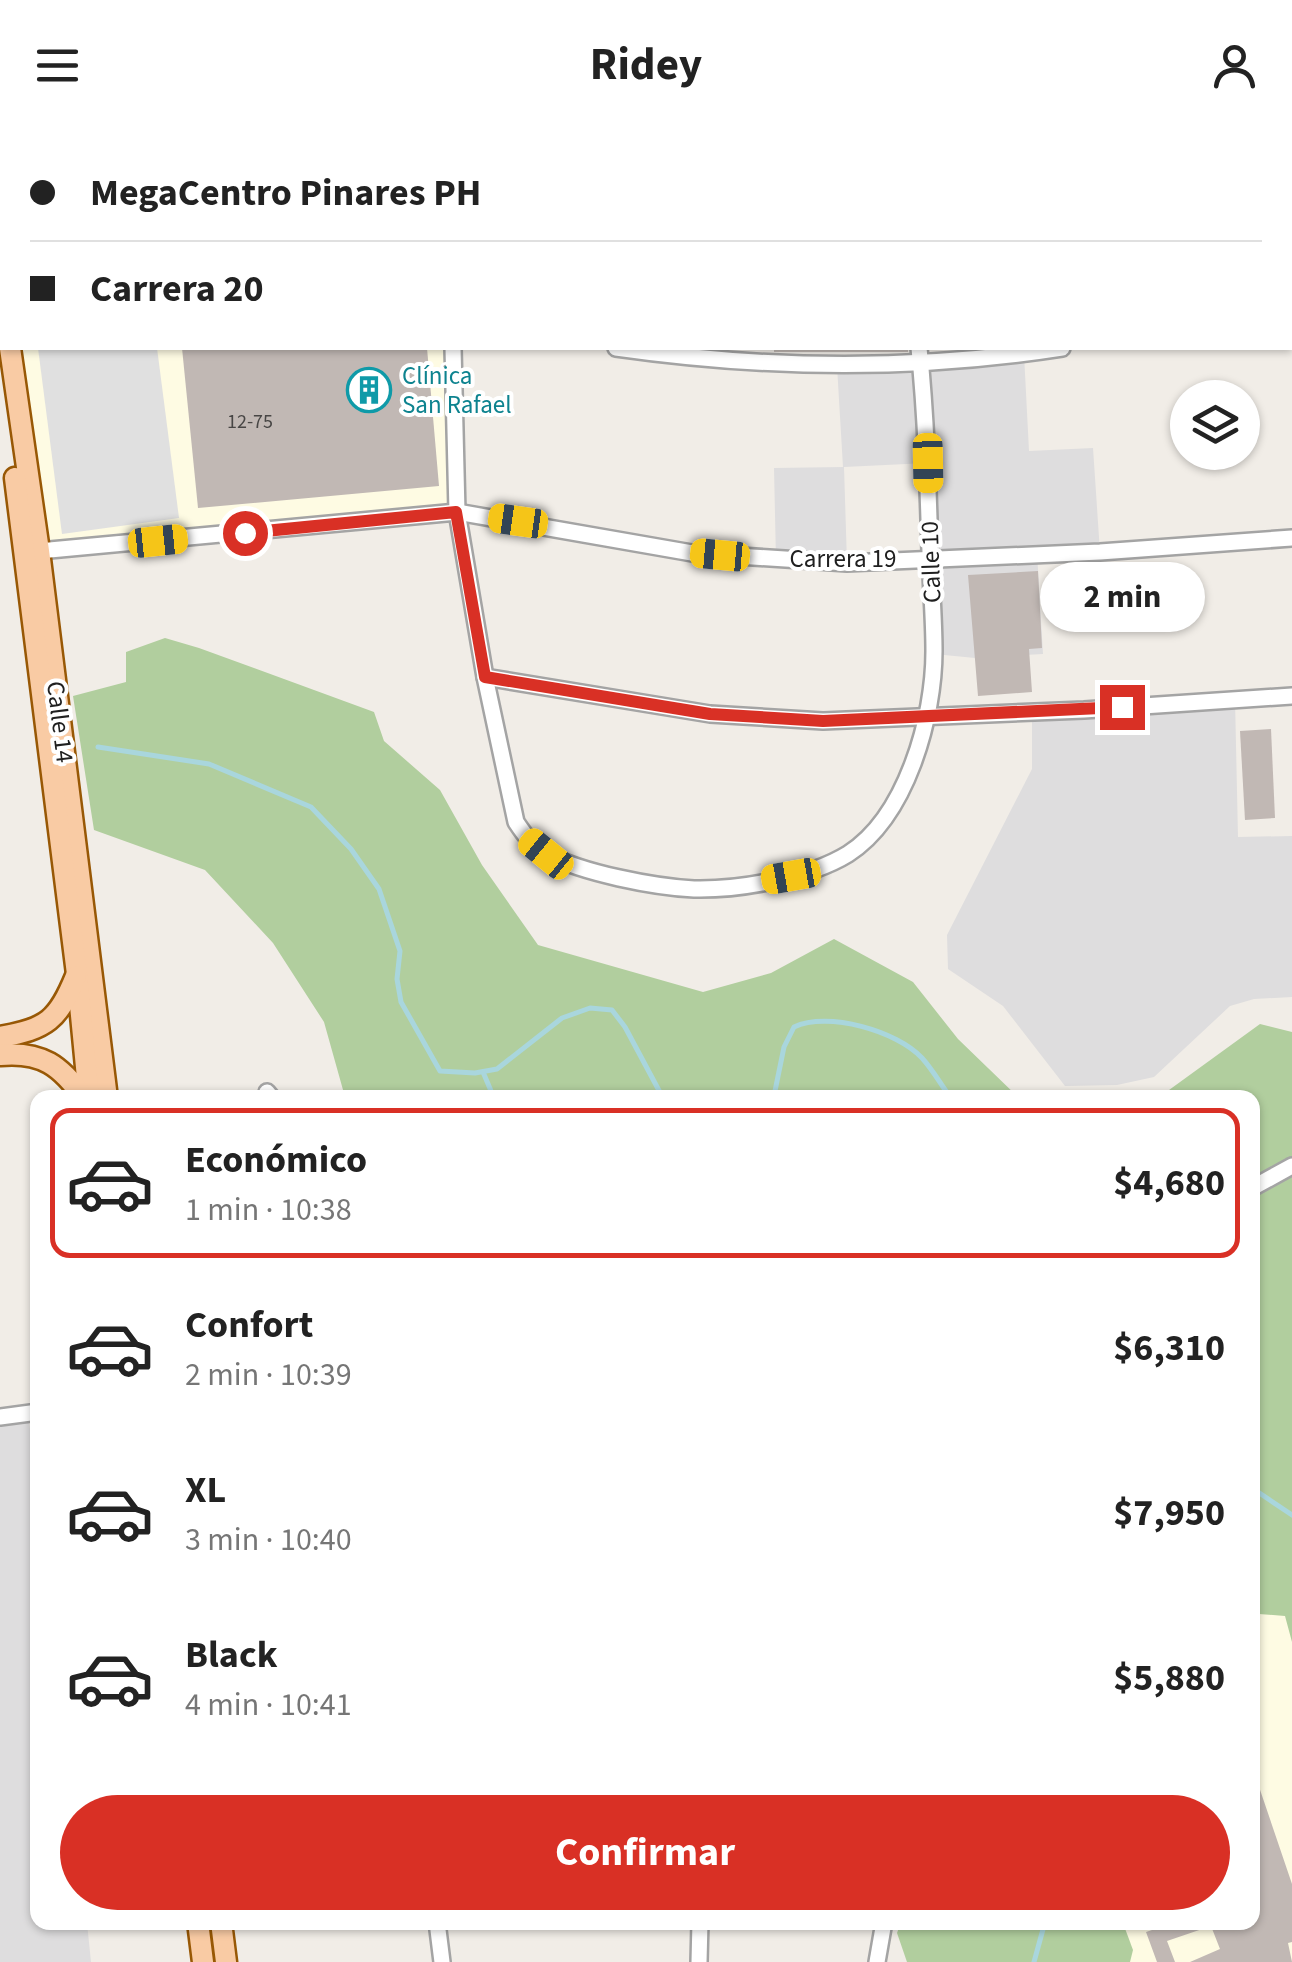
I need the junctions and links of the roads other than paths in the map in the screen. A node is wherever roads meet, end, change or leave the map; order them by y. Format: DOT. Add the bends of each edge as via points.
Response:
graph roads {
  1 [pos="10,350"];
  2 [pos="452,350"];
  3 [pos="630,350"];
  4 [pos="1021,350"];
  5 [pos="920,355"];
  6 [pos="0,373"];
  7 [pos="456,512"];
  8 [pos="1292,538"];
  9 [pos="39,552"];
  10 [pos="930,557"];
  11 [pos="485,677"];
  12 [pos="1292,696"];
  13 [pos="925,716"];
  14 [pos="77,974"];
  15 [pos="99,1031"];
  16 [pos="0,1037"];
  17 [pos="84,1050"];
  18 [pos="0,1056"];
  19 [pos="57,1065"];
  20 [pos="79,1090"];
  21 [pos="86,1090"];
  22 [pos="106,1090"];
  23 [pos="1284,1170"];
  24 [pos="1260,1184"];
  25 [pos="30,1413"];
  26 [pos="0,1417"];
  27 [pos="199,1930"];
  28 [pos="222,1930"];
  29 [pos="438,1930"];
  30 [pos="700,1930"];
  31 [pos="883,1930"];
  32 [pos="203,1962"];
  33 [pos="226,1962"];
  34 [pos="442,1962"];
  35 [pos="700,1962"];
  36 [pos="877,1962"];
  1 -- 9 [label="main road, Calle 14"];
  2 -- 7 [label="street"];
  3 -- 5 [label="street" via="836,366"];
  4 -- 5 [label="street"];
  5 -- 10 [label="street, Calle 10"];
  6 -- 14 [label="main road, Calle 14"];
  7 -- 9 [label="street, Carrera 19"];
  7 -- 10 [label="street, Carrera 19" via="692,553 847,563"];
  7 -- 11 [label="street"];
  8 -- 10 [label="street, Carrera 19"];
  9 -- 15 [label="main road, Calle 14"];
  10 -- 13 [label="street, Calle 10" via="934,654"];
  11 -- 13 [label="street" via="710,714 823,721"];
  11 -- 13 [label="street, Calle 10" via="516,822 528,840 546,854 662,888 715,890 791,876 847,854 894,804 914,766"];
  12 -- 13 [label="street"];
  14 -- 16 [label="main road" via="52,1020"];
  14 -- 17 [label="main road, Calle 14"];
  15 -- 17 [label="main road"];
  15 -- 22 [label="main road, Calle 14"];
  17 -- 19 [label="main road"];
  17 -- 21 [label="main road, Calle 14"];
  18 -- 19 [label="main road"];
  19 -- 20 [label="main road"];
  23 -- 24 [label="street"];
  25 -- 26 [label="street"];
  27 -- 32 [label="main road"];
  28 -- 33 [label="main road"];
  29 -- 34 [label="street"];
  30 -- 35 [label="street"];
  31 -- 36 [label="street"];
}
